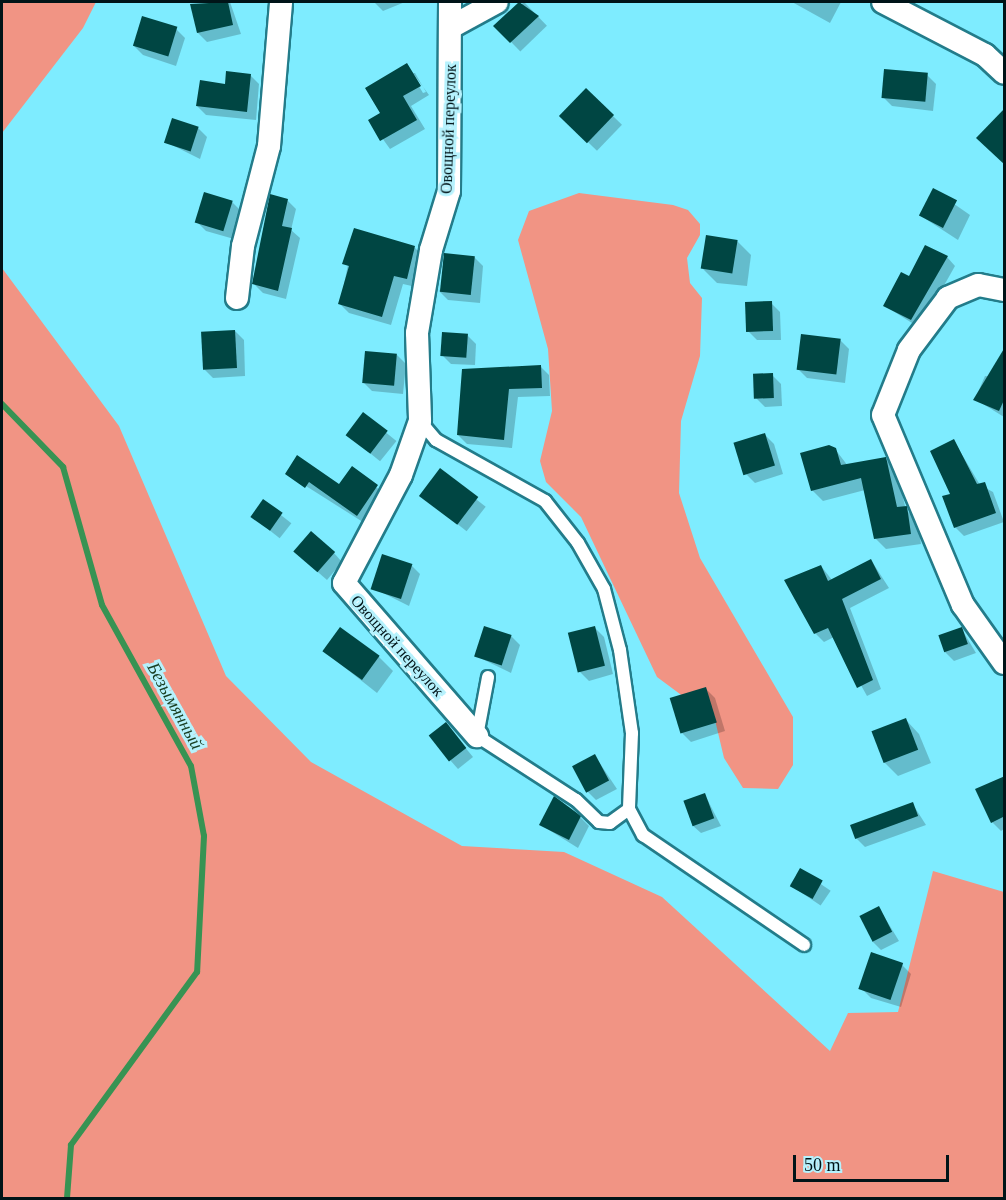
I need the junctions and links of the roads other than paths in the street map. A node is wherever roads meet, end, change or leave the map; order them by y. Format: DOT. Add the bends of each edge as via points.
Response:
graph roads {
  1 [pos="281,2"];
  2 [pos="450,2"];
  3 [pos="497,2"];
  4 [pos="883,2"];
  5 [pos="451,27"];
  6 [pos="1005,73"];
  7 [pos="1005,290"];
  8 [pos="237,298"];
  9 [pos="420,421"];
  10 [pos="1005,663"];
  11 [pos="488,676"];
  12 [pos="477,736"];
  13 [pos="629,809"];
  14 [pos="804,945"];
  1 -- 8 [label="street" via="269,146 243,246"];
  2 -- 5 [label="street, Овощной переулок"];
  3 -- 5 [label="street"];
  4 -- 6 [label="street" via="986,55"];
  5 -- 9 [label="street, Овощной переулок" via="449,191 431,250 417,333"];
  7 -- 10 [label="street" via="978,285 948,298 909,350 883,415 963,605"];
  9 -- 12 [label="street, Овощной переулок" via="401,475 344,582"];
  9 -- 13 [label="lane" via="436,440 545,501 578,543 604,589 620,650 632,733"];
  11 -- 12 [label="lane"];
  12 -- 13 [label="lane" via="576,800 599,822 610,823"];
  13 -- 14 [label="lane" via="643,835"];
}
